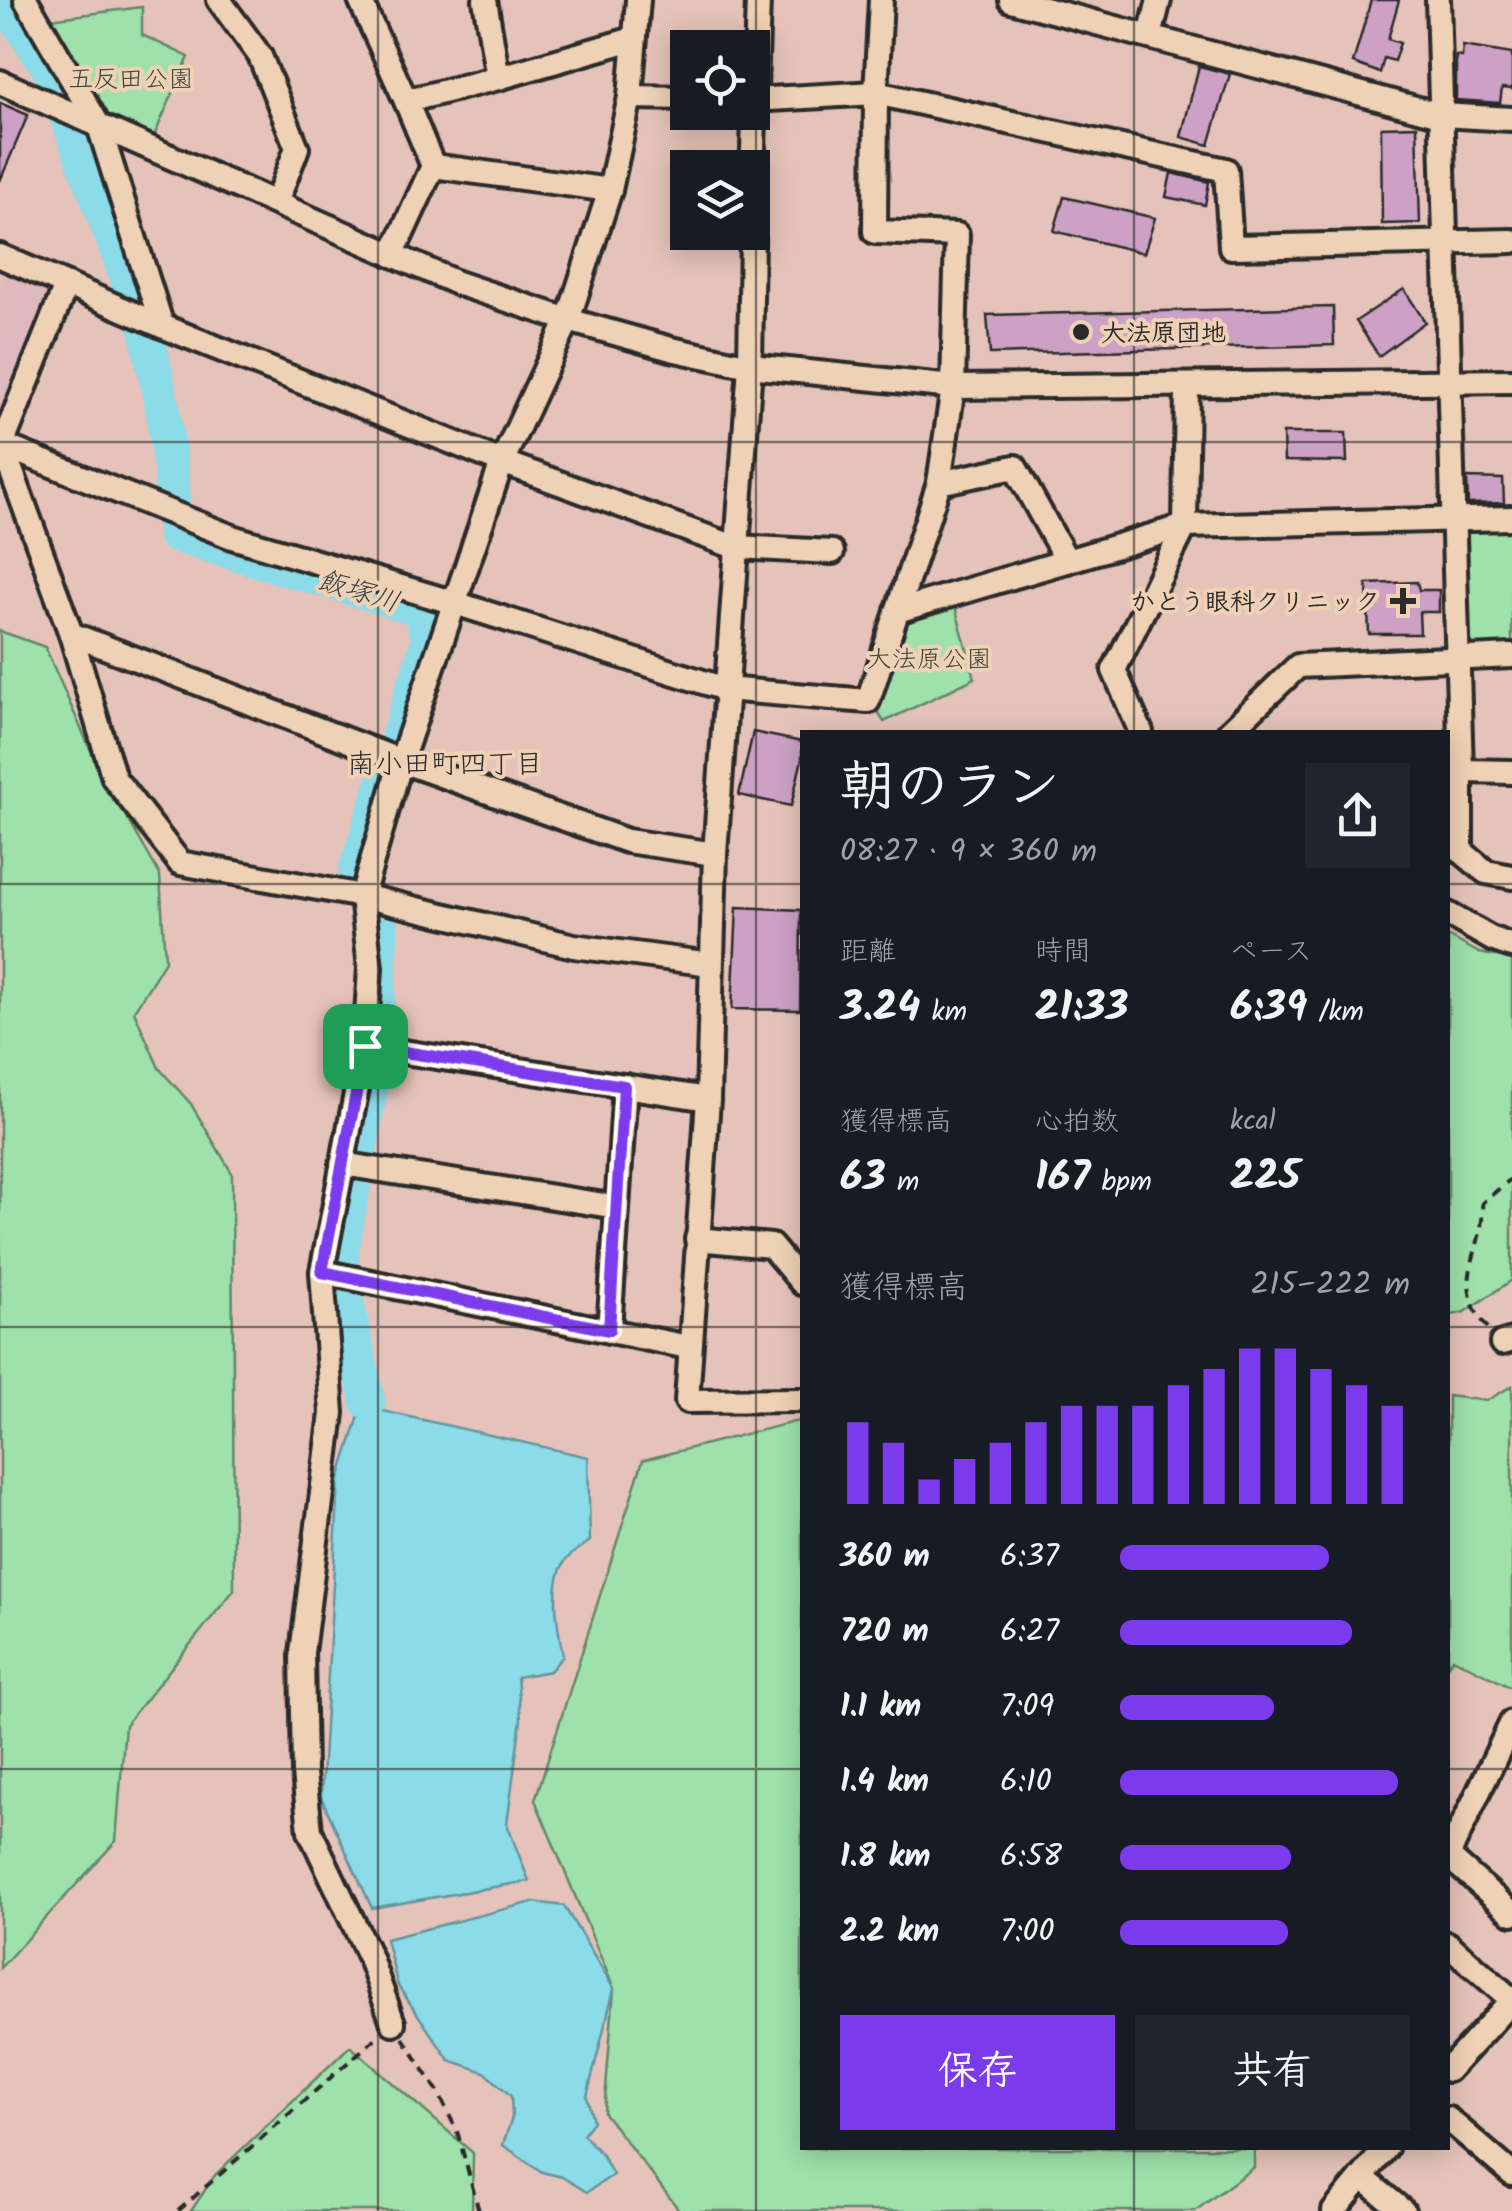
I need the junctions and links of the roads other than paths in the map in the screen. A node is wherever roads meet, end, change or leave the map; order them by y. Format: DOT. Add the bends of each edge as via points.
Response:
graph roads {
  1 [pos="26,0"];
  2 [pos="219,0"];
  3 [pos="360,0"];
  4 [pos="485,0"];
  5 [pos="638,0"];
  6 [pos="758,0"];
  7 [pos="881,0"];
  8 [pos="1011,0"];
  9 [pos="1159,0"];
  10 [pos="1438,0"];
  11 [pos="756,30"];
  12 [pos="1150,36"];
  13 [pos="633,39"];
  14 [pos="498,78"];
  15 [pos="0,82"];
  16 [pos="876,93"];
  17 [pos="630,97"];
  18 [pos="670,98"];
  19 [pos="770,99"];
  20 [pos="406,100"];
  21 [pos="1441,115"];
  22 [pos="1512,119"];
  23 [pos="99,126"];
  24 [pos="433,166"];
  25 [pos="610,190"];
  26 [pos="276,203"];
  27 [pos="1512,241"];
  28 [pos="1447,243"];
  29 [pos="752,250"];
  30 [pos="392,254"];
  31 [pos="0,256"];
  32 [pos="66,285"];
  33 [pos="568,320"];
  34 [pos="162,326"];
  35 [pos="750,366"];
  36 [pos="1512,381"];
  37 [pos="1450,382"];
  38 [pos="1187,385"];
  39 [pos="954,387"];
  40 [pos="2,445"];
  41 [pos="502,462"];
  42 [pos="940,483"];
  43 [pos="1512,518"];
  44 [pos="1453,519"];
  45 [pos="1185,526"];
  46 [pos="735,546"];
  47 [pos="832,552"];
  48 [pos="1066,560"];
  49 [pos="454,603"];
  50 [pos="897,611"];
  51 [pos="71,634"];
  52 [pos="1512,656"];
  53 [pos="1456,657"];
  54 [pos="725,689"];
  55 [pos="1141,730"];
  56 [pos="1232,730"];
  57 [pos="401,761"];
  58 [pos="1461,771"];
  59 [pos="1512,772"];
  60 [pos="715,854"];
  61 [pos="1512,877"];
  62 [pos="362,896"];
  63 [pos="1450,915"];
  64 [pos="1512,946"];
  65 [pos="712,964"];
  66 [pos="365,1046"];
  67 [pos="624,1086"];
  68 [pos="708,1099"];
  69 [pos="342,1164"];
  70 [pos="617,1207"];
  71 [pos="697,1239"];
  72 [pos="322,1272"];
  73 [pos="800,1281"];
  74 [pos="609,1330"];
  75 [pos="688,1346"];
  76 [pos="800,1400"];
  77 [pos="1512,1722"];
  78 [pos="1450,1852"];
  79 [pos="1450,1858"];
  80 [pos="1512,1913"];
  81 [pos="1450,1946"];
  82 [pos="1512,2000"];
  83 [pos="393,2023"];
  84 [pos="1450,2068"];
  85 [pos="1450,2121"];
  86 [pos="1384,2150"];
  87 [pos="1512,2174"];
  88 [pos="1363,2178"];
  89 [pos="1334,2211"];
  90 [pos="1403,2211"];
  1 -- 23 [label="street"];
  2 -- 26 [label="street" via="260,56 297,148"];
  3 -- 20 [label="street"];
  4 -- 14 [label="street"];
  5 -- 13 [label="street"];
  6 -- 11 [label="street"];
  7 -- 16 [label="street"];
  8 -- 12 [label="street"];
  9 -- 12 [label="street"];
  10 -- 21 [label="street"];
  12 -- 21 [label="street"];
  13 -- 14 [label="street"];
  13 -- 17 [label="street"];
  14 -- 20 [label="street"];
  15 -- 23 [label="street"];
  16 -- 19 [label="street"];
  16 -- 28 [label="street" via="1226,170 1231,247"];
  16 -- 39 [label="street" via="875,232 957,236"];
  17 -- 18 [label="street"];
  17 -- 25 [label="street"];
  20 -- 24 [label="street"];
  21 -- 22 [label="street"];
  21 -- 28 [label="street"];
  23 -- 26 [label="street"];
  23 -- 34 [label="street"];
  24 -- 25 [label="street"];
  24 -- 30 [label="street"];
  25 -- 33 [label="street"];
  26 -- 30 [label="street"];
  27 -- 28 [label="street"];
  28 -- 37 [label="street"];
  29 -- 35 [label="street"];
  30 -- 33 [label="street"];
  31 -- 32 [label="street"];
  32 -- 34 [label="street"];
  32 -- 40 [label="street"];
  33 -- 35 [label="street"];
  33 -- 41 [label="street"];
  34 -- 41 [label="street"];
  35 -- 39 [label="street"];
  35 -- 46 [label="street"];
  36 -- 37 [label="street"];
  37 -- 38 [label="street"];
  37 -- 44 [label="street"];
  38 -- 39 [label="street"];
  38 -- 45 [label="street"];
  39 -- 42 [label="street"];
  40 -- 49 [label="street" via="232,537"];
  40 -- 51 [label="street"];
  41 -- 46 [label="street"];
  41 -- 49 [label="street"];
  42 -- 48 [label="street" via="1016,467"];
  42 -- 50 [label="street"];
  43 -- 44 [label="street"];
  44 -- 45 [label="street"];
  44 -- 53 [label="street"];
  45 -- 48 [label="street"];
  45 -- 55 [label="street" via="1114,670"];
  46 -- 47 [label="street"];
  46 -- 54 [label="street"];
  48 -- 50 [label="street"];
  49 -- 54 [label="street"];
  49 -- 57 [label="street"];
  50 -- 54 [label="street" via="868,701"];
  51 -- 57 [label="street"];
  51 -- 62 [label="street" via="114,778 180,864"];
  52 -- 53 [label="street"];
  53 -- 56 [label="street" via="1298,666"];
  53 -- 58 [label="street"];
  54 -- 60 [label="street"];
  57 -- 60 [label="street" via="627,840"];
  57 -- 62 [label="street"];
  58 -- 59 [label="street"];
  58 -- 61 [label="street" via="1461,851 1486,872"];
  60 -- 65 [label="street"];
  62 -- 65 [label="street" via="574,946"];
  62 -- 66 [label="street" via="370,968"];
  63 -- 64 [label="street"];
  65 -- 68 [label="street"];
  66 -- 67 [label="street"];
  66 -- 69 [label="street"];
  67 -- 68 [label="street"];
  67 -- 70 [label="street"];
  68 -- 71 [label="street"];
  69 -- 70 [label="street"];
  69 -- 72 [label="street"];
  70 -- 74 [label="street"];
  71 -- 73 [label="street" via="771,1246"];
  71 -- 75 [label="street"];
  72 -- 74 [label="street"];
  72 -- 83 [label="street" via="332,1413 302,1653 306,1792 310,1831"];
  74 -- 75 [label="street"];
  75 -- 76 [label="street" via="687,1401"];
  77 -- 78 [label="street"];
  79 -- 80 [label="street"];
  81 -- 82 [label="street"];
  82 -- 84 [label="street"];
  85 -- 87 [label="street"];
  86 -- 88 [label="street"];
  88 -- 89 [label="street"];
  88 -- 90 [label="street"];
}
